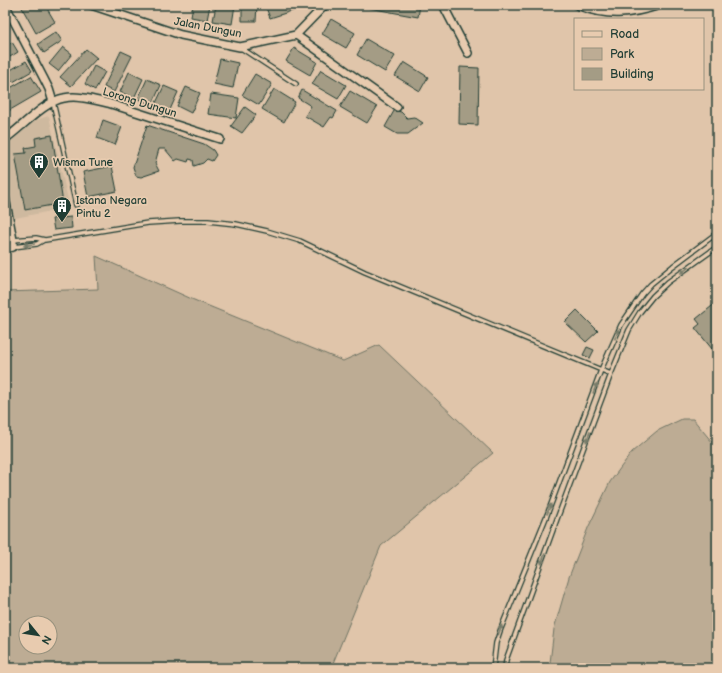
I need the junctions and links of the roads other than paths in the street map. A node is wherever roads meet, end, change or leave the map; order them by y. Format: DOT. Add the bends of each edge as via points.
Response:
graph roads {
  1 [pos="91,5"];
  2 [pos="324,5"];
  3 [pos="443,5"];
  4 [pos="577,5"];
  5 [pos="660,5"];
  6 [pos="7,8"];
  7 [pos="296,35"];
  8 [pos="240,47"];
  9 [pos="468,53"];
  10 [pos="296,84"];
  11 [pos="53,102"];
  12 [pos="397,107"];
  13 [pos="220,138"];
  14 [pos="5,139"];
  15 [pos="5,197"];
  16 [pos="76,205"];
  17 [pos="7,216"];
  18 [pos="717,233"];
  19 [pos="44,240"];
  20 [pos="5,241"];
  21 [pos="13,244"];
  22 [pos="717,247"];
  23 [pos="5,249"];
  24 [pos="601,370"];
  25 [pos="611,374"];
  26 [pos="493,668"];
  27 [pos="505,668"];
  1 -- 8 [label="street, Jalan Dungun" via="181,35"];
  2 -- 7 [label="street"];
  3 -- 9 [label="street"];
  4 -- 5 [label="street" via="615,14 632,13"];
  6 -- 11 [label="street" via="49,89"];
  7 -- 8 [label="street, Jalan Dungun"];
  7 -- 12 [label="street"];
  8 -- 10 [label="lane"];
  11 -- 13 [label="street, Lorong Dungun" via="75,97 91,99"];
  11 -- 14 [label="street, Lorong Dungun"];
  11 -- 16 [label="lane"];
  15 -- 17 [label="street"];
  17 -- 21 [label="street"];
  24 -- 18 [label="lane, one-way" via="621,325 642,294 673,266"];
  19 -- 21 [label="lane" via="36,238"];
  19 -- 21 [label="lane, one-way" via="37,244"];
  19 -- 24 [label="lane" via="148,223 180,221 236,224 267,231 300,241 365,272"];
  20 -- 21 [label="street"];
  21 -- 23 [label="street"];
  22 -- 25 [label="lane, one-way" via="653,296 629,330"];
  24 -- 25 [label="lane"];
  26 -- 24 [label="lane, one-way" via="500,631"];
  25 -- 27 [label="lane, one-way"];
}
